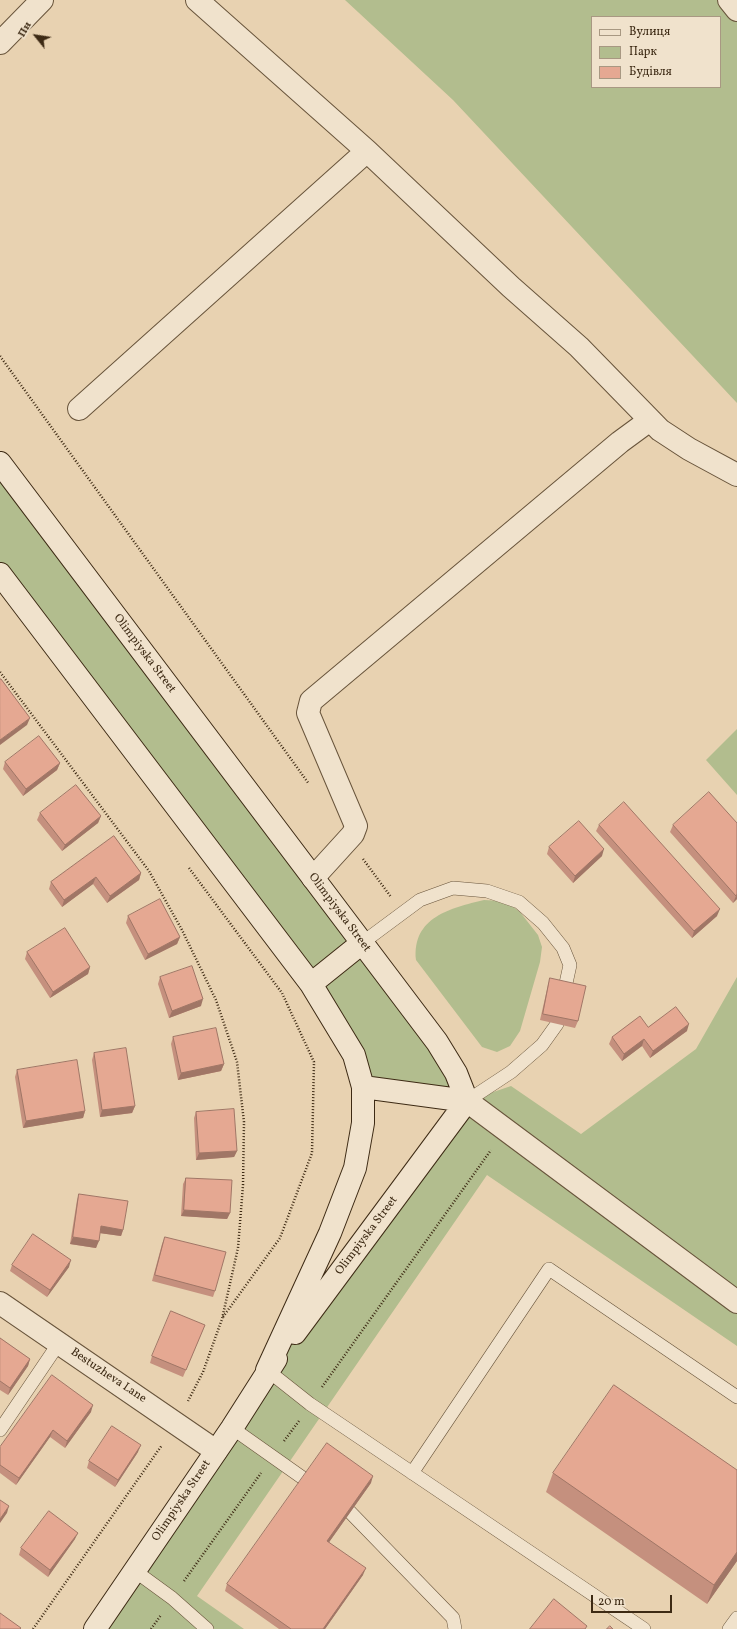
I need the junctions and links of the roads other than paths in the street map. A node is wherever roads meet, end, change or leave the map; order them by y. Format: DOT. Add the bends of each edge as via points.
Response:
graph roads {
  1 [pos="42,0"];
  2 [pos="197,0"];
  3 [pos="729,0"];
  4 [pos="737,10"];
  5 [pos="0,43"];
  6 [pos="367,152"];
  7 [pos="79,409"];
  8 [pos="650,420"];
  9 [pos="0,463"];
  10 [pos="737,475"];
  11 [pos="0,574"];
  12 [pos="313,878"];
  13 [pos="362,943"];
  14 [pos="311,984"];
  15 [pos="363,1087"];
  16 [pos="467,1101"];
  17 [pos="737,1302"];
  18 [pos="0,1303"];
  19 [pos="59,1343"];
  20 [pos="267,1370"];
  21 [pos="737,1397"];
  22 [pos="232,1428"];
  23 [pos="0,1430"];
  24 [pos="216,1451"];
  25 [pos="412,1473"];
  26 [pos="135,1571"];
  27 [pos="737,1618"];
  28 [pos="95,1629"];
  29 [pos="207,1629"];
  30 [pos="455,1629"];
  31 [pos="644,1629"];
  32 [pos="729,1629"];
  1 -- 5 [label="main road"];
  2 -- 6 [label="main road"];
  3 -- 4 [label="main road"];
  6 -- 7 [label="main road"];
  6 -- 8 [label="main road" via="579,347"];
  8 -- 10 [label="main road" via="660,430 689,449"];
  8 -- 12 [label="main road" via="620,442 311,701 308,713 356,826"];
  9 -- 12 [label="main road, Olimpiyska Street"];
  11 -- 14 [label="main road, Olimpiyska Street"];
  12 -- 13 [label="main road, Olimpiyska Street"];
  13 -- 14 [label="main road"];
  13 -- 16 [label="main road, Olimpiyska Street" via="437,1042 456,1073"];
  13 -- 16 [label="lane" via="420,900 453,888 487,891 519,902 542,923 563,948 570,965 557,1024 542,1045 503,1078"];
  14 -- 15 [label="main road, Olimpiyska Street" via="354,1055"];
  15 -- 16 [label="main road"];
  15 -- 20 [label="main road, Olimpiyska Street" via="363,1123 355,1168 330,1233"];
  16 -- 17 [label="main road"];
  16 -- 20 [label="main road, Olimpiyska Street"];
  18 -- 19 [label="main road, Bestuzheva Lane"];
  19 -- 23 [label="lane"];
  19 -- 24 [label="main road, Bestuzheva Lane"];
  20 -- 22 [label="main road, Olimpiyska Street"];
  20 -- 25 [label="lane" via="310,1404"];
  21 -- 25 [label="lane" via="549,1269"];
  22 -- 24 [label="main road, Olimpiyska Street"];
  22 -- 30 [label="lane" via="350,1512 453,1618"];
  24 -- 26 [label="main road, Olimpiyska Street"];
  25 -- 31 [label="lane"];
  26 -- 28 [label="main road, Olimpiyska Street"];
  26 -- 29 [label="lane" via="172,1598"];
  27 -- 32 [label="lane"];
}
